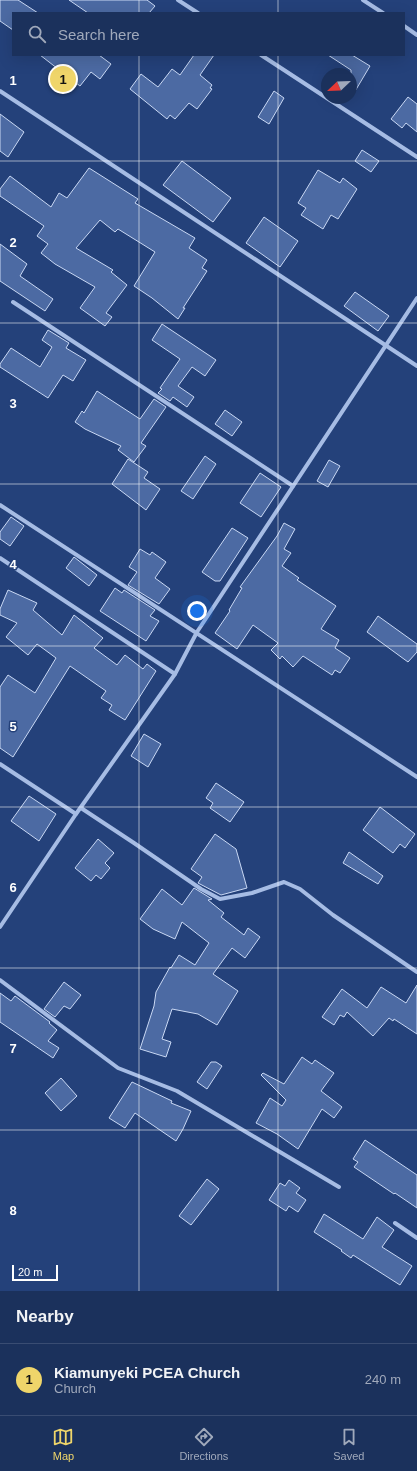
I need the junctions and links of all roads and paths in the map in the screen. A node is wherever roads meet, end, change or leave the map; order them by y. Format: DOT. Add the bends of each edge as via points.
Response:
graph roads {
  1 [pos="178,0"];
  2 [pos="363,0"];
  3 [pos="196,12"];
  4 [pos="381,12"];
  5 [pos="405,27"];
  6 [pos="417,35"];
  7 [pos="263,56"];
  8 [pos="0,91"];
  9 [pos="417,157"];
  10 [pos="417,298"];
  11 [pos="13,302"];
  12 [pos="386,346"];
  13 [pos="417,366"];
  14 [pos="293,486"];
  15 [pos="0,505"];
  16 [pos="0,558"];
  17 [pos="197,632"];
  18 [pos="175,674"];
  19 [pos="0,764"];
  20 [pos="417,777"];
  21 [pos="81,808"];
  22 [pos="76,814"];
  23 [pos="0,927"];
  24 [pos="417,972"];
  25 [pos="0,980"];
  26 [pos="339,1187"];
  27 [pos="395,1223"];
  28 [pos="417,1238"];
  1 -- 3 [label="street"];
  2 -- 4 [label="street"];
  5 -- 6 [label="street"];
  7 -- 9 [label="street"];
  8 -- 12 [label="street"];
  10 -- 12 [label="street"];
  11 -- 14 [label="street"];
  12 -- 13 [label="street"];
  12 -- 14 [label="street"];
  14 -- 17 [label="street"];
  15 -- 17 [label="street"];
  16 -- 18 [label="street"];
  17 -- 18 [label="street"];
  17 -- 20 [label="street"];
  18 -- 21 [label="street"];
  19 -- 22 [label="street"];
  21 -- 22 [label="street"];
  21 -- 24 [label="street" via="201,889 220,899 252,893 284,882 300,889"];
  22 -- 23 [label="street"];
  25 -- 26 [label="street" via="118,1068 177,1092"];
  27 -- 28 [label="street"];
}
